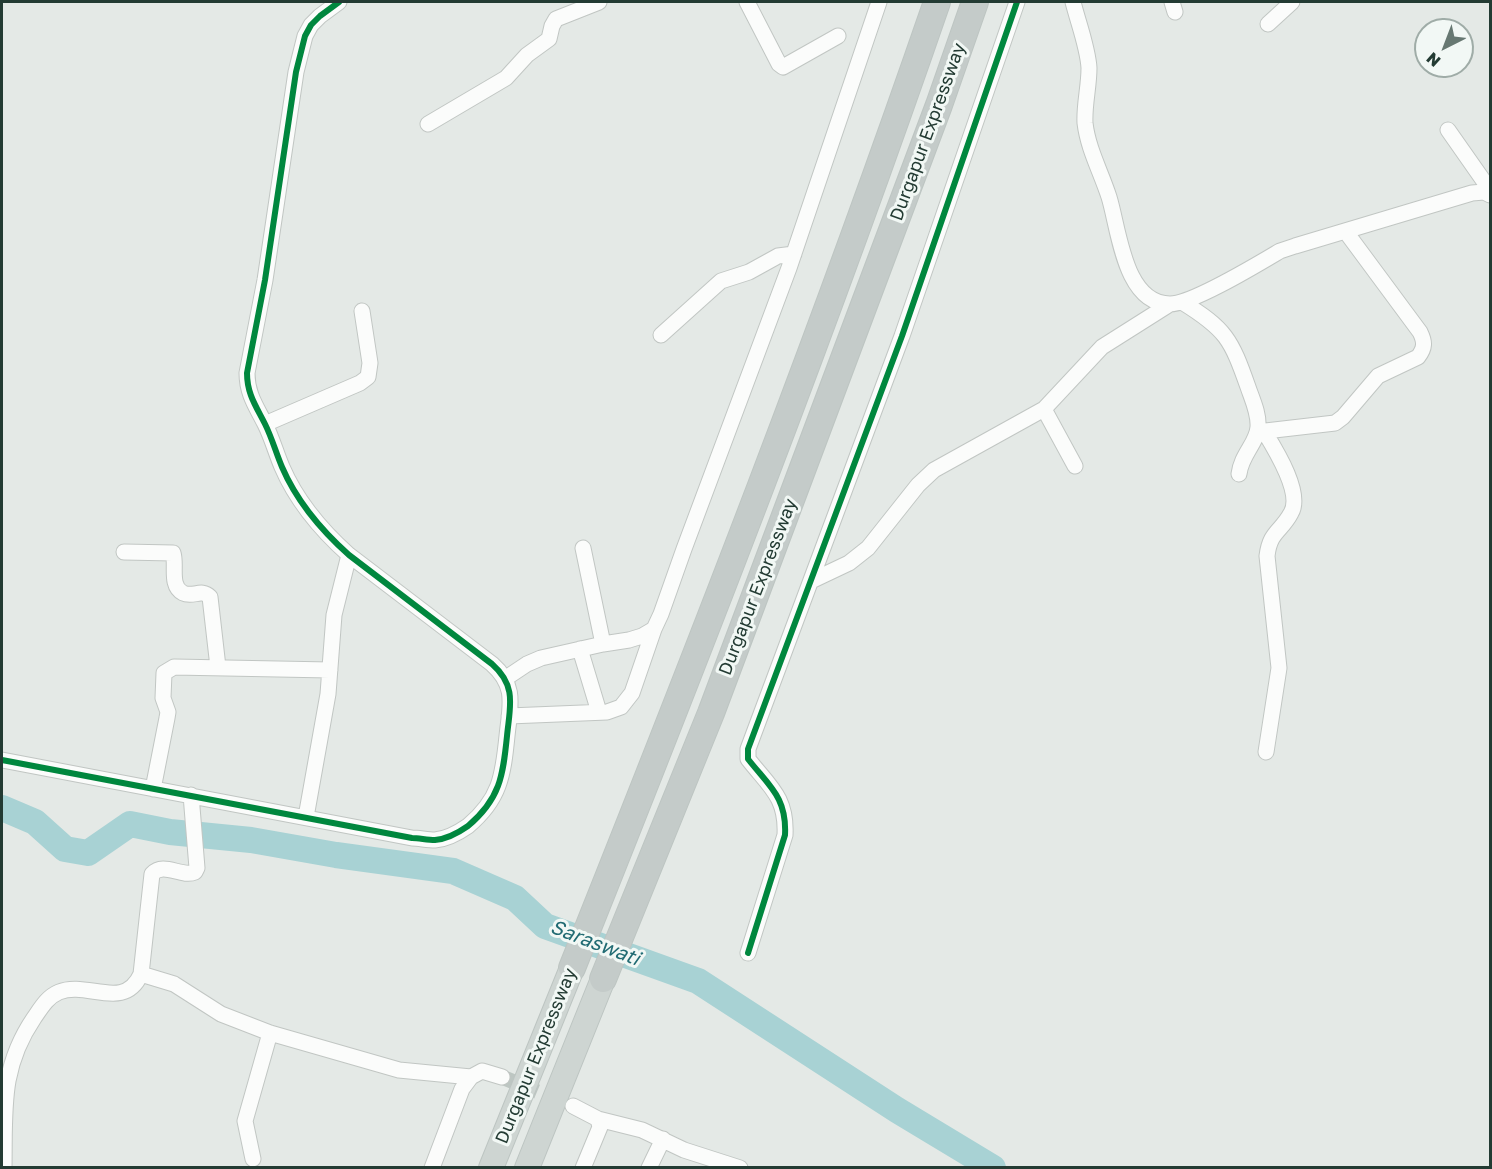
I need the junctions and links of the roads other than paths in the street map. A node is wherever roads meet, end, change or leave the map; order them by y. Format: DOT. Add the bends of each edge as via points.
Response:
graph roads {
  1 [pos="339,2"];
  2 [pos="598,2"];
  3 [pos="747,2"];
  4 [pos="879,2"];
  5 [pos="937,2"];
  6 [pos="975,2"];
  7 [pos="1017,2"];
  8 [pos="1074,2"];
  9 [pos="1292,2"];
  10 [pos="1268,24"];
  11 [pos="838,36"];
  12 [pos="428,124"];
  13 [pos="1448,130"];
  14 [pos="1491,190"];
  15 [pos="1491,195"];
  16 [pos="1346,232"];
  17 [pos="794,254"];
  18 [pos="1176,303"];
  19 [pos="362,311"];
  20 [pos="661,335"];
  21 [pos="1044,409"];
  22 [pos="265,424"];
  23 [pos="1261,432"];
  24 [pos="1075,466"];
  25 [pos="1239,474"];
  26 [pos="583,548"];
  27 [pos="124,552"];
  28 [pos="349,555"];
  29 [pos="811,581"];
  30 [pos="654,629"];
  31 [pos="603,644"];
  32 [pos="580,649"];
  33 [pos="218,667"];
  34 [pos="330,669"];
  35 [pos="506,678"];
  36 [pos="599,712"];
  37 [pos="509,716"];
  38 [pos="1266,752"];
  39 [pos="2,760"];
  40 [pos="153,789"];
  41 [pos="192,799"];
  42 [pos="306,817"];
  43 [pos="748,953"];
  44 [pos="572,968"];
  45 [pos="141,974"];
  46 [pos="603,979"];
  47 [pos="270,1033"];
  48 [pos="471,1077"];
  49 [pos="502,1077"];
  50 [pos="3,1087"];
  51 [pos="573,1106"];
  52 [pos="598,1119"];
  53 [pos="663,1139"];
  54 [pos="253,1159"];
  55 [pos="4,1167"];
  56 [pos="432,1167"];
  57 [pos="491,1167"];
  58 [pos="527,1167"];
  59 [pos="583,1167"];
  60 [pos="649,1167"];
  61 [pos="740,1167"];
  1 -- 22 [label="street" via="311,25 296,72 247,373 251,400"];
  2 -- 12 [label="street" via="556,20 549,39 526,54 506,78"];
  3 -- 11 [label="street" via="783,67"];
  4 -- 17 [label="street"];
  5 -- 44 [label="highway, Durgapur Expressway" via="790,408"];
  6 -- 46 [label="highway, Durgapur Expressway" via="711,713"];
  7 -- 29 [label="street" via="902,336"];
  8 -- 18 [label="street" via="1089,65 1085,110 1088,137 1109,197 1124,258 1143,292 1158,303"];
  9 -- 10 [label="street"];
  13 -- 14 [label="street"];
  15 -- 16 [label="street" via="1472,193"];
  16 -- 18 [label="street" via="1280,251"];
  16 -- 23 [label="street" via="1420,332 1425,345 1418,357 1378,376 1335,423"];
  17 -- 20 [label="street" via="778,256 722,281"];
  17 -- 30 [label="street"];
  18 -- 21 [label="street" via="1102,347"];
  18 -- 23 [label="street" via="1211,322 1232,344"];
  19 -- 22 [label="street" via="370,363 368,377"];
  21 -- 24 [label="street"];
  21 -- 29 [label="street" via="934,470 868,548"];
  22 -- 28 [label="street" via="282,468 302,504"];
  23 -- 25 [label="street" via="1244,456"];
  23 -- 38 [label="street" via="1284,467 1294,495 1294,505 1268,545 1280,668"];
  26 -- 31 [label="street"];
  27 -- 33 [label="street" via="173,553 178,589 186,594 203,592 210,597"];
  28 -- 34 [label="street" via="334,615"];
  28 -- 35 [label="street"];
  29 -- 43 [label="street" via="748,749 748,759 779,797 786,820 785,835"];
  30 -- 31 [label="street" via="642,636"];
  30 -- 36 [label="street" via="632,693 615,710"];
  31 -- 32 [label="street"];
  32 -- 35 [label="street" via="541,658"];
  32 -- 36 [label="street"];
  33 -- 34 [label="street"];
  33 -- 40 [label="street" via="174,667 164,673 163,698 168,712"];
  34 -- 42 [label="street"];
  35 -- 37 [label="street" via="511,698"];
  36 -- 37 [label="street"];
  37 -- 42 [label="street" via="498,789 492,801 461,832 435,840 411,838"];
  39 -- 40 [label="street"];
  40 -- 41 [label="street"];
  41 -- 42 [label="street"];
  41 -- 45 [label="street" via="195,872 163,868 152,874"];
  44 -- 57 [label="main road, Durgapur Expressway"];
  45 -- 47 [label="street" via="174,984 221,1014"];
  45 -- 50 [label="street" via="134,985 121,993 77,989 51,996 18,1042"];
  46 -- 58 [label="main road, Durgapur Expressway"];
  47 -- 48 [label="street" via="399,1070"];
  47 -- 54 [label="street" via="245,1120"];
  48 -- 49 [label="street" via="482,1071"];
  48 -- 56 [label="street" via="462,1089"];
  50 -- 55 [label="street"];
  51 -- 52 [label="street"];
  52 -- 53 [label="street"];
  52 -- 59 [label="street" via="600,1127"];
  53 -- 60 [label="street"];
  53 -- 61 [label="street"];
}
